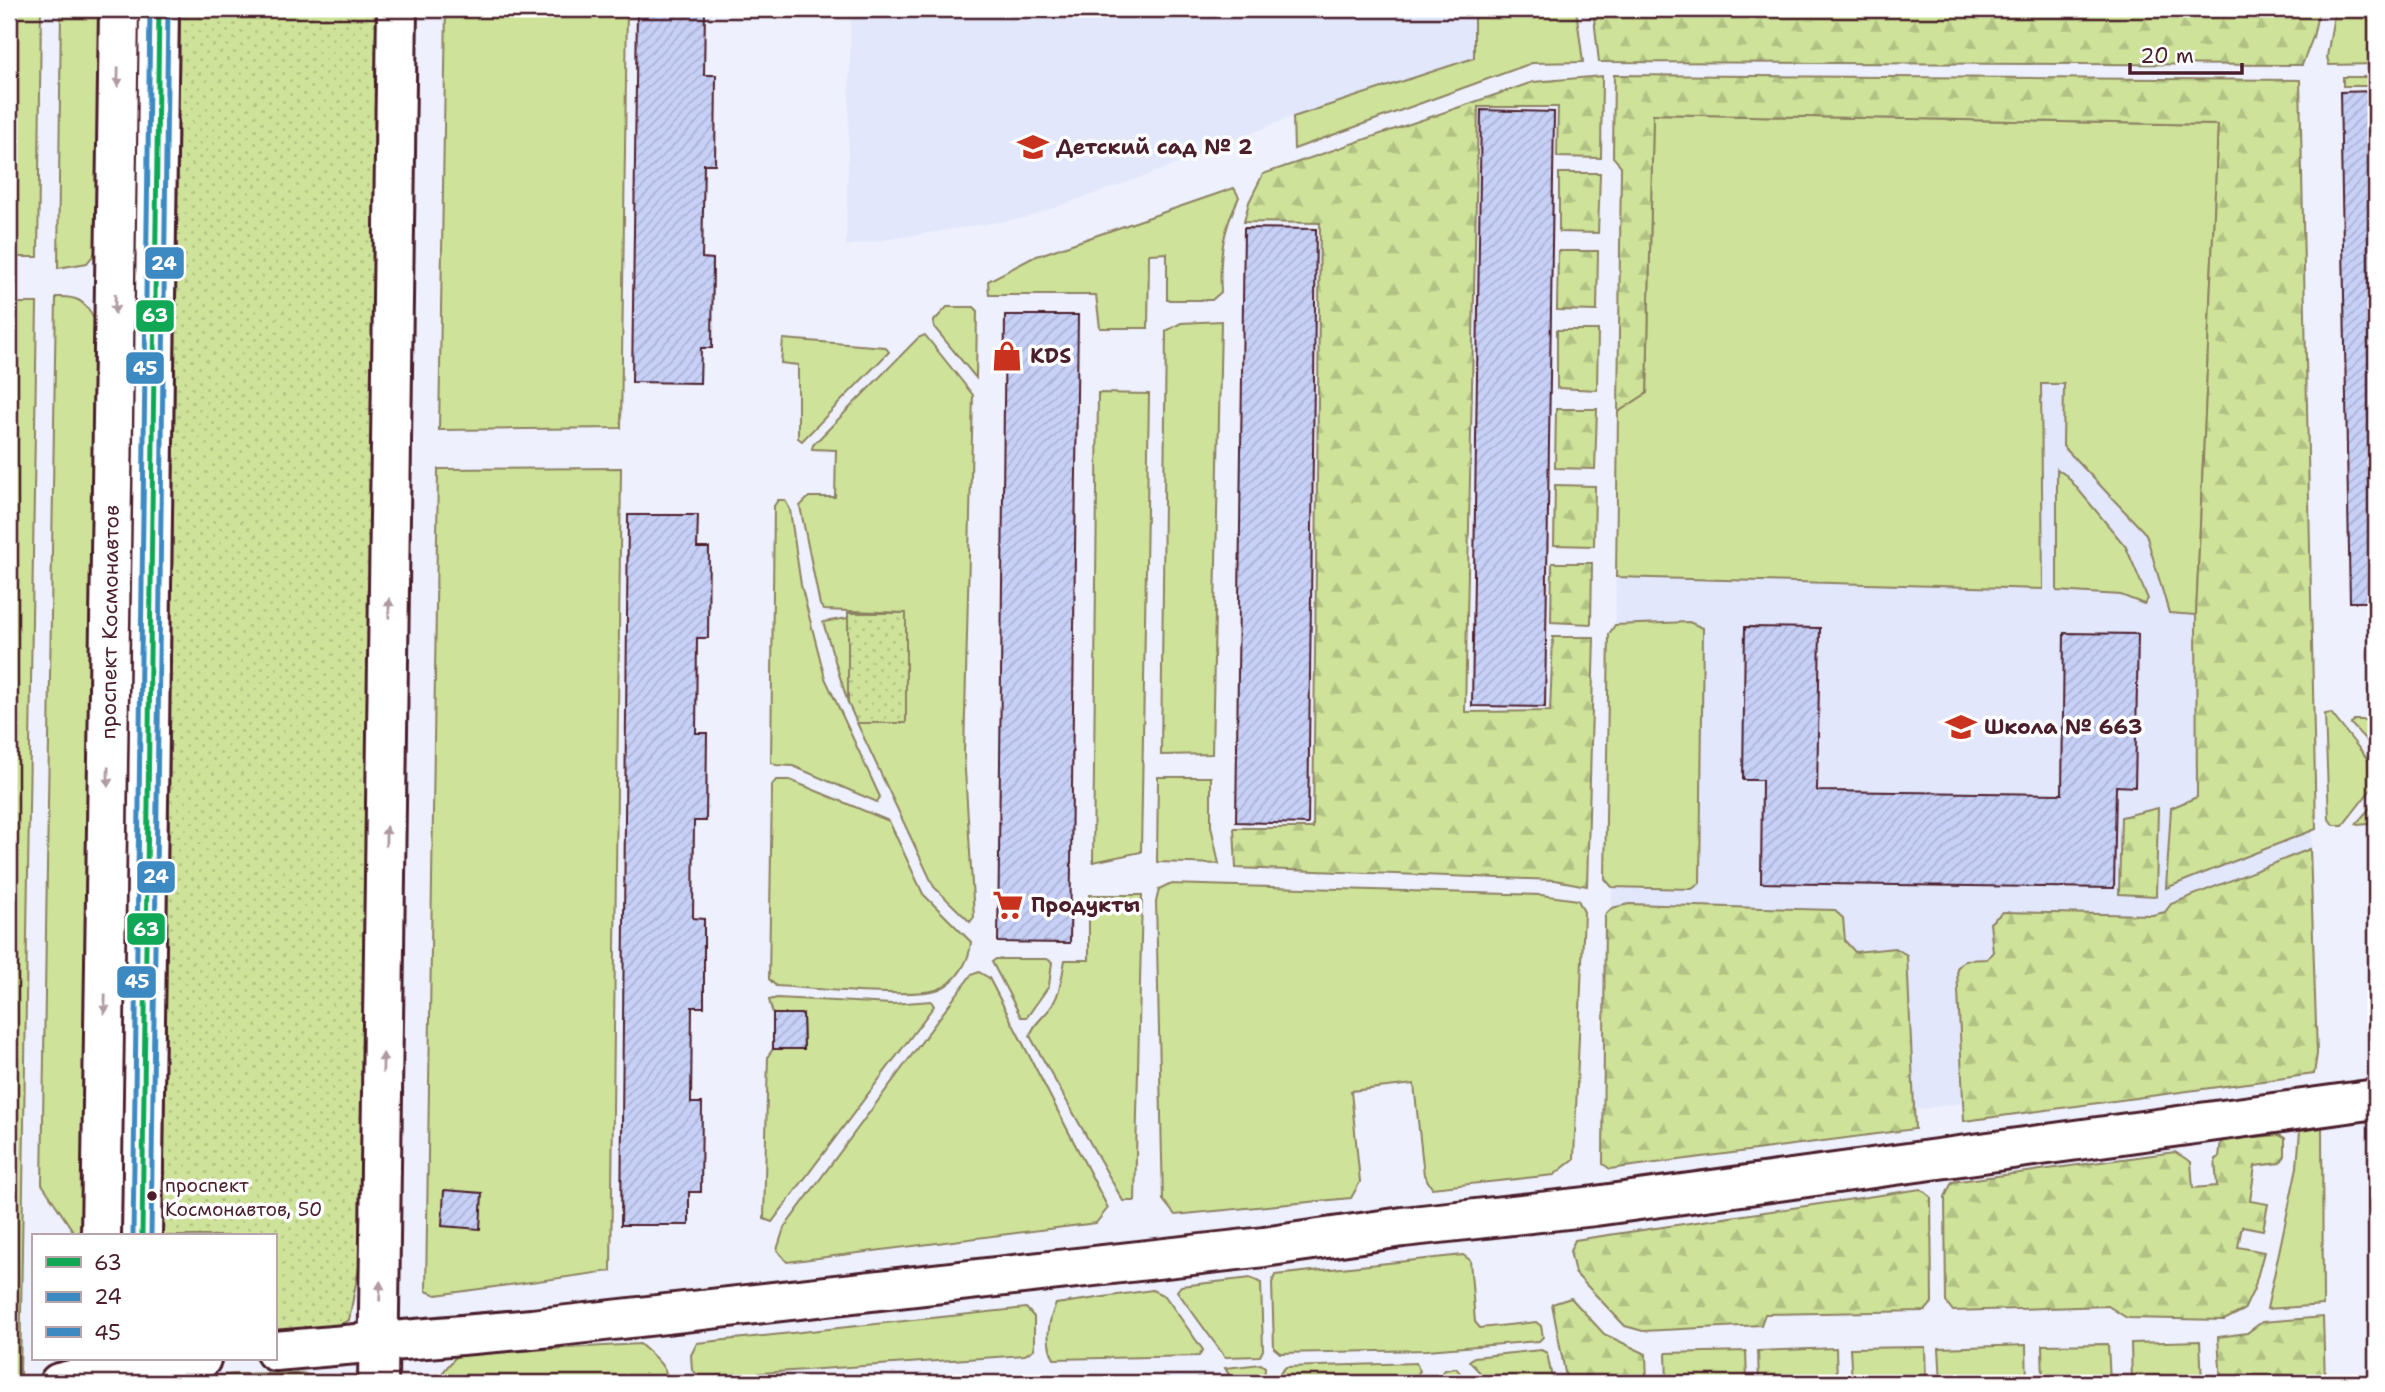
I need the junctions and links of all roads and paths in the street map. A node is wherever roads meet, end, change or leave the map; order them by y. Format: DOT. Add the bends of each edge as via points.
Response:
graph roads {
  1 [pos="119,9"];
  2 [pos="159,9"];
  3 [pos="397,9"];
  4 [pos="2376,1099"];
  5 [pos="101,1234"];
  6 [pos="142,1234"];
  7 [pos="378,1344"];
  8 [pos="276,1351"];
  9 [pos="195,1360"];
  10 [pos="139,1369"];
  11 [pos="100,1372"];
  12 [pos="59,1383"];
  13 [pos="378,1383"];
  1 -- 5 [label="street, проспект Космонавтов, one-way"];
  2 -- 6 [label="street, проспект Космонавтов"];
  7 -- 3 [label="street, one-way"];
  4 -- 7 [label="street" via="1572,1209"];
  7 -- 8 [label="street"];
  7 -- 13 [label="street"];
  9 -- 10 [label="street"];
  10 -- 11 [label="street"];
  11 -- 12 [label="street"];
}
